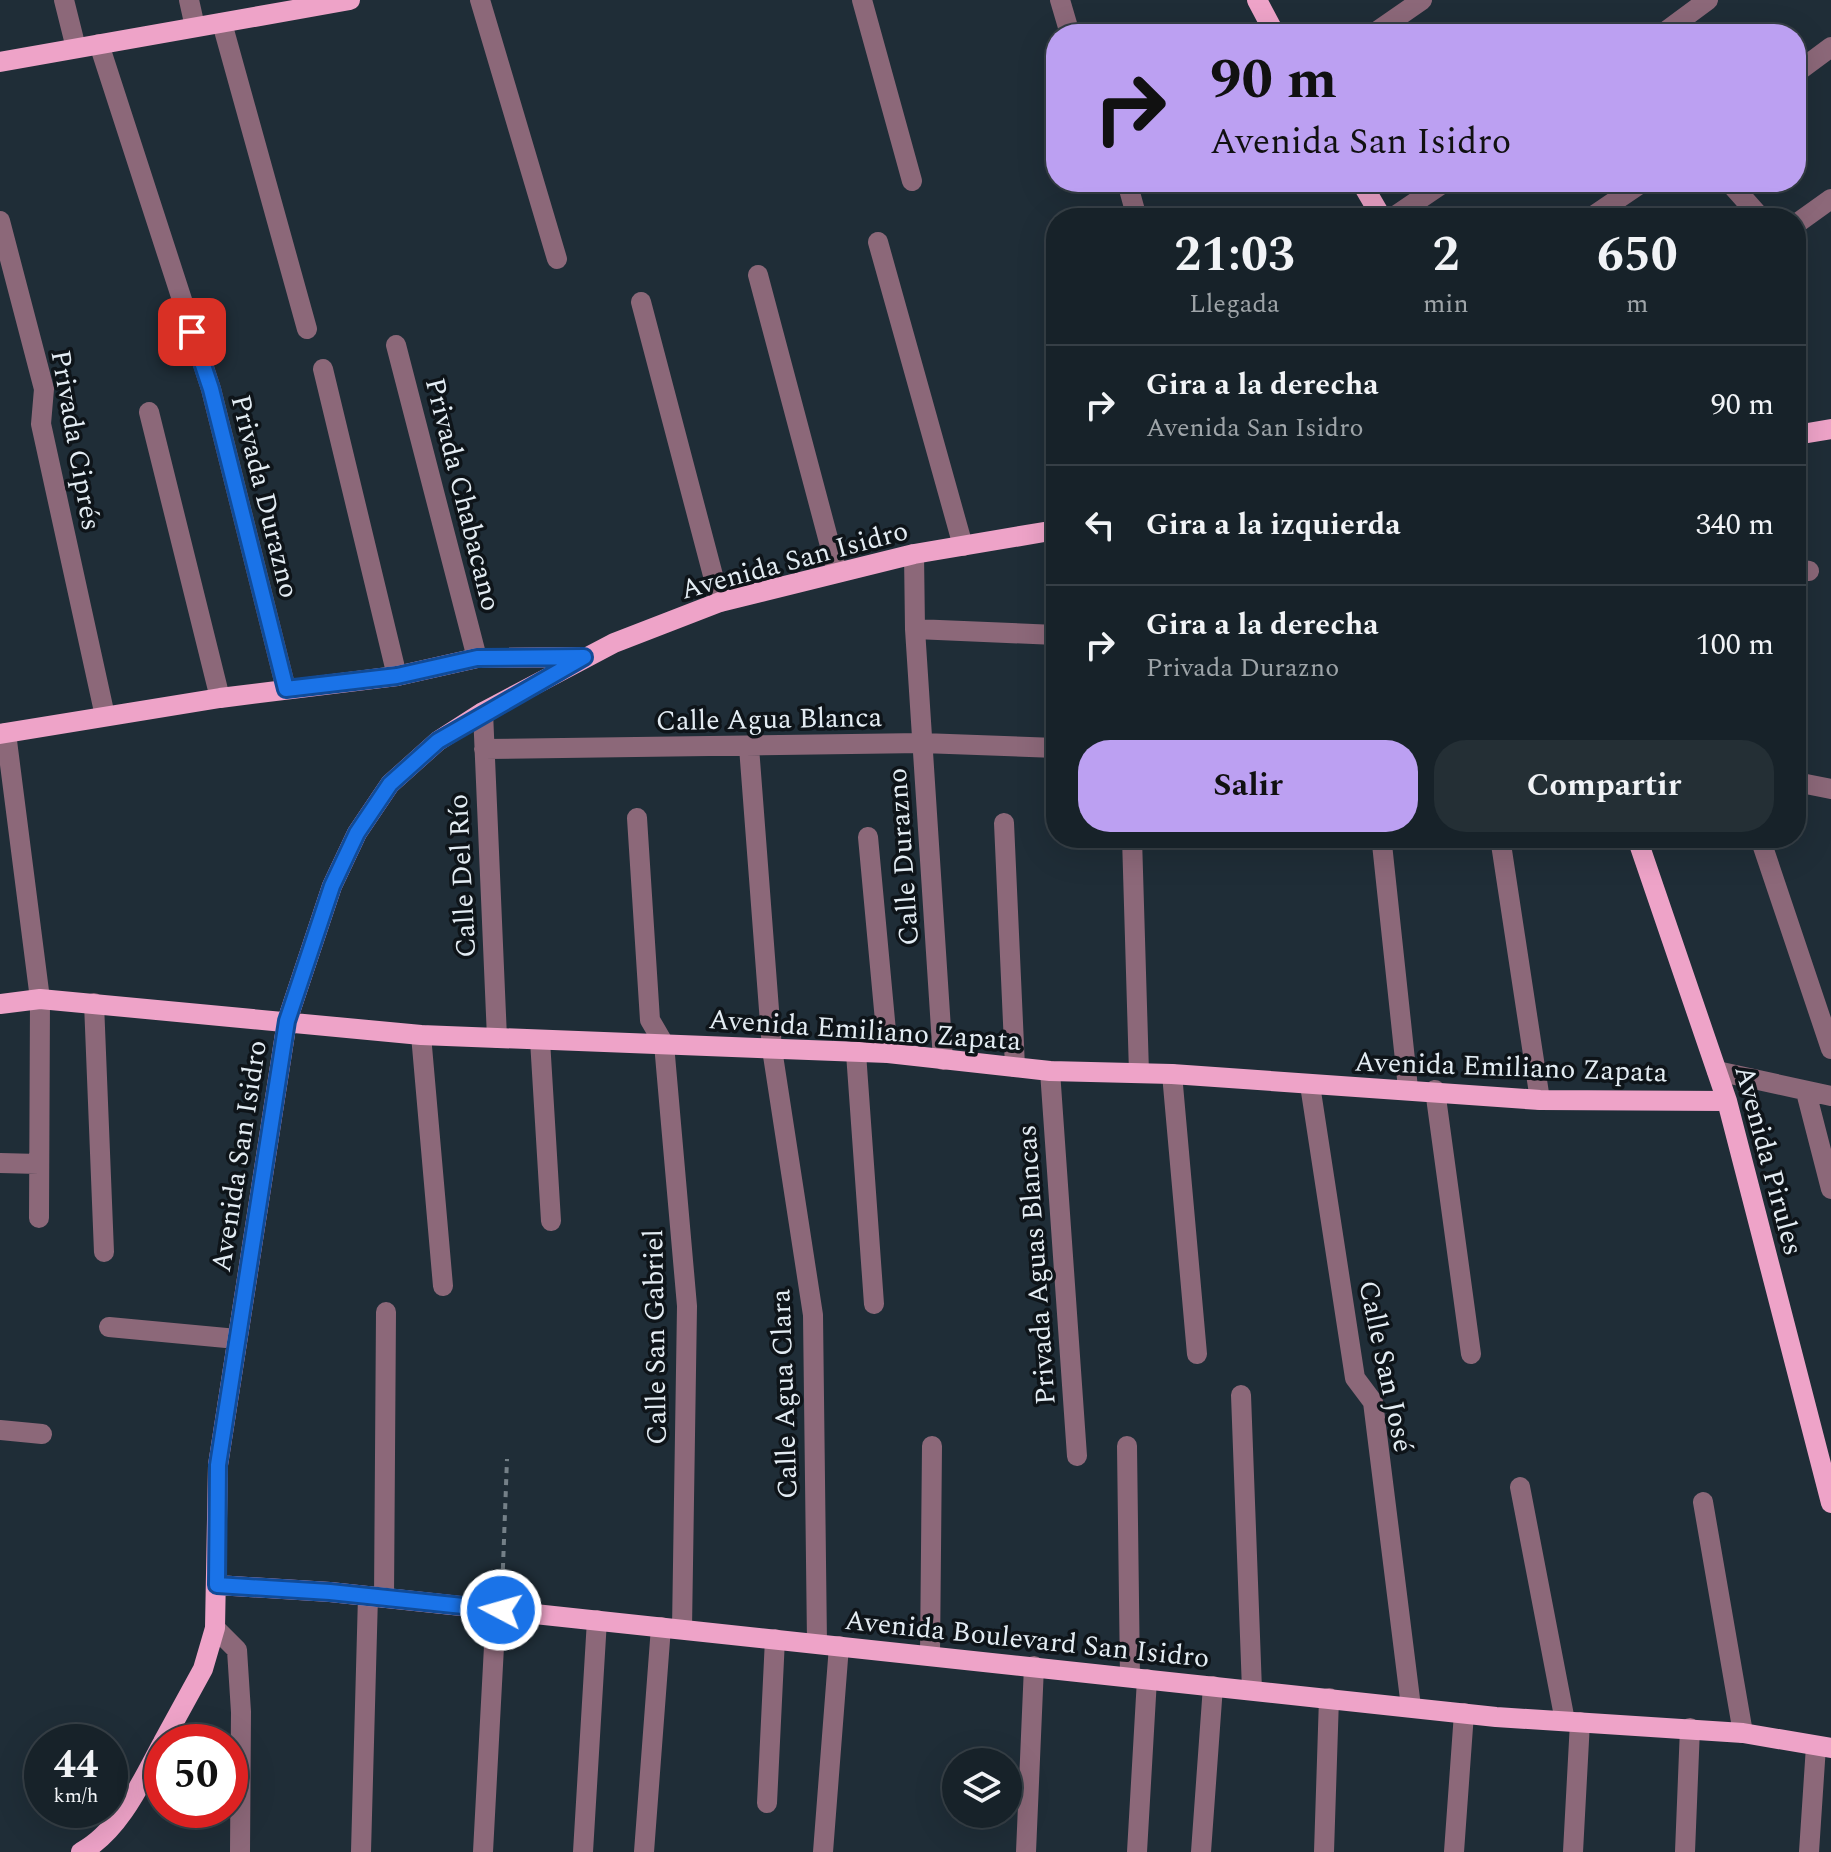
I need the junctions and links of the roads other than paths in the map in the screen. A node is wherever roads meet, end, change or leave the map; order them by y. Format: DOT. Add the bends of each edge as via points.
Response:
graph roads {
  1 [pos="64,0"];
  2 [pos="189,0"];
  3 [pos="350,0"];
  4 [pos="480,0"];
  5 [pos="862,0"];
  6 [pos="1060,0"];
  7 [pos="1257,0"];
  8 [pos="1422,0"];
  9 [pos="1708,0"];
  10 [pos="311,3"];
  11 [pos="222,23"];
  12 [pos="1067,24"];
  13 [pos="1270,24"];
  14 [pos="1387,24"];
  15 [pos="1676,24"];
  16 [pos="195,27"];
  17 [pos="99,44"];
  18 [pos="1831,47"];
  19 [pos="76,48"];
  20 [pos="0,62"];
  21 [pos="1806,66"];
  22 [pos="912,181"];
  23 [pos="1430,192"];
  24 [pos="1628,192"];
  25 [pos="1738,192"];
  26 [pos="1831,199"];
  27 [pos="1407,208"];
  28 [pos="1605,208"];
  29 [pos="1752,208"];
  30 [pos="1806,217"];
  31 [pos="0,221"];
  32 [pos="878,242"];
  33 [pos="557,259"];
  34 [pos="758,275"];
  35 [pos="641,302"];
  36 [pos="307,329"];
  37 [pos="396,345"];
  38 [pos="323,369"];
  39 [pos="149,412"];
  40 [pos="1831,429"];
  41 [pos="1806,433"];
  42 [pos="1046,532"];
  43 [pos="963,546"];
  44 [pos="914,554"];
  45 [pos="837,572"];
  46 [pos="720,602"];
  47 [pos="915,629"];
  48 [pos="1046,635"];
  49 [pos="584,657"];
  50 [pos="477,658"];
  51 [pos="397,676"];
  52 [pos="286,689"];
  53 [pos="220,698"];
  54 [pos="483,712"];
  55 [pos="105,716"];
  56 [pos="3,733"];
  57 [pos="922,743"];
  58 [pos="749,747"];
  59 [pos="1046,748"];
  60 [pos="484,749"];
  61 [pos="1806,784"];
  62 [pos="1831,789"];
  63 [pos="637,818"];
  64 [pos="1004,823"];
  65 [pos="868,837"];
  66 [pos="1132,848"];
  67 [pos="1382,848"];
  68 [pos="1502,848"];
  69 [pos="1640,848"];
  70 [pos="1763,848"];
  71 [pos="40,999"];
  72 [pos="94,1003"];
  73 [pos="0,1004"];
  74 [pos="287,1021"];
  75 [pos="421,1035"];
  76 [pos="497,1038"];
  77 [pos="540,1040"];
  78 [pos="664,1044"];
  79 [pos="772,1049"];
  80 [pos="1831,1049"];
  81 [pos="856,1053"];
  82 [pos="888,1053"];
  83 [pos="943,1060"];
  84 [pos="1015,1067"];
  85 [pos="1050,1071"];
  86 [pos="1717,1071"];
  87 [pos="1139,1073"];
  88 [pos="1172,1074"];
  89 [pos="1310,1085"];
  90 [pos="1408,1088"];
  91 [pos="1435,1090"];
  92 [pos="1806,1092"];
  93 [pos="1831,1096"];
  94 [pos="1540,1100"];
  95 [pos="1727,1101"];
  96 [pos="0,1163"];
  97 [pos="39,1164"];
  98 [pos="1831,1189"];
  99 [pos="39,1218"];
  100 [pos="551,1221"];
  101 [pos="104,1252"];
  102 [pos="443,1286"];
  103 [pos="874,1304"];
  104 [pos="386,1312"];
  105 [pos="109,1327"];
  106 [pos="237,1339"];
  107 [pos="1197,1354"];
  108 [pos="1471,1354"];
  109 [pos="1241,1395"];
  110 [pos="0,1430"];
  111 [pos="42,1434"];
  112 [pos="932,1446"];
  113 [pos="1127,1446"];
  114 [pos="1077,1456"];
  115 [pos="1520,1487"];
  116 [pos="1703,1502"];
  117 [pos="1831,1503"];
  118 [pos="217,1585"];
  119 [pos="376,1597"];
  120 [pos="498,1610"];
  121 [pos="597,1620"];
  122 [pos="215,1628"];
  123 [pos="672,1628"];
  124 [pos="775,1639"];
  125 [pos="817,1643"];
  126 [pos="839,1646"];
  127 [pos="930,1655"];
  128 [pos="1034,1666"];
  129 [pos="1138,1678"];
  130 [pos="1213,1686"];
  131 [pos="1252,1690"];
  132 [pos="1329,1698"];
  133 [pos="1411,1707"];
  134 [pos="1464,1713"];
  135 [pos="1572,1721"];
  136 [pos="173,1724"];
  137 [pos="1690,1728"];
  138 [pos="1743,1733"];
  139 [pos="1823,1747"];
  140 [pos="144,1774"];
  141 [pos="767,1803"];
  142 [pos="81,1852"];
  143 [pos="240,1852"];
  144 [pos="361,1852"];
  145 [pos="483,1852"];
  146 [pos="583,1852"];
  147 [pos="644,1852"];
  148 [pos="823,1852"];
  149 [pos="1026,1852"];
  150 [pos="1137,1852"];
  151 [pos="1201,1852"];
  152 [pos="1324,1852"];
  153 [pos="1454,1852"];
  154 [pos="1573,1852"];
  155 [pos="1685,1852"];
  156 [pos="1809,1852"];
  1 -- 19 [label="street"];
  2 -- 16 [label="street"];
  3 -- 10 [label="main road"];
  4 -- 33 [label="street"];
  5 -- 22 [label="street"];
  6 -- 12 [label="street"];
  7 -- 13 [label="main road"];
  8 -- 14 [label="street"];
  9 -- 15 [label="street"];
  10 -- 11 [label="main road"];
  11 -- 16 [label="main road"];
  11 -- 36 [label="street"];
  16 -- 17 [label="main road"];
  17 -- 19 [label="main road"];
  17 -- 52 [label="street, Privada Durazno" via="211,389"];
  18 -- 21 [label="street"];
  19 -- 20 [label="main road"];
  23 -- 27 [label="street"];
  24 -- 28 [label="street"];
  25 -- 29 [label="street"];
  26 -- 30 [label="street"];
  31 -- 55 [label="street, Privada Ciprés" via="44,389 41,424"];
  32 -- 43 [label="street"];
  34 -- 45 [label="street"];
  35 -- 46 [label="street"];
  37 -- 50 [label="street, Privada Chabacano"];
  38 -- 51 [label="street"];
  39 -- 53 [label="street"];
  40 -- 41 [label="main road"];
  42 -- 43 [label="main road, Avenida San Isidro"];
  43 -- 44 [label="main road, Avenida San Isidro"];
  44 -- 45 [label="main road, Avenida San Isidro"];
  44 -- 47 [label="street, Calle Durazno"];
  45 -- 46 [label="main road, Avenida San Isidro"];
  46 -- 49 [label="main road, Avenida San Isidro"];
  47 -- 48 [label="street"];
  47 -- 57 [label="street, Calle Durazno"];
  49 -- 50 [label="main road"];
  49 -- 54 [label="main road, Avenida San Isidro"];
  50 -- 51 [label="main road"];
  51 -- 52 [label="main road"];
  52 -- 53 [label="main road"];
  53 -- 55 [label="main road"];
  54 -- 60 [label="street, Calle Del Río"];
  54 -- 74 [label="main road, Avenida San Isidro" via="438,741 390,784 357,833 306,957"];
  55 -- 56 [label="main road"];
  56 -- 71 [label="street"];
  57 -- 58 [label="street, Calle Agua Blanca"];
  57 -- 59 [label="street, Calle Agua Blanca"];
  57 -- 83 [label="street, Calle Durazno"];
  58 -- 60 [label="street, Calle Agua Blanca"];
  58 -- 79 [label="street, Calle Agua Clara"];
  60 -- 76 [label="street, Calle Del Río"];
  61 -- 62 [label="street"];
  63 -- 78 [label="street, Calle San Gabriel" via="650,1020"];
  64 -- 84 [label="street"];
  65 -- 82 [label="street"];
  66 -- 87 [label="street"];
  67 -- 90 [label="street"];
  68 -- 94 [label="street"];
  69 -- 86 [label="main road, Avenida Pirules"];
  70 -- 80 [label="street"];
  71 -- 72 [label="main road, Avenida Emiliano Zapata"];
  71 -- 73 [label="main road, Avenida Emiliano Zapata"];
  71 -- 97 [label="street"];
  72 -- 74 [label="main road, Avenida Emiliano Zapata"];
  72 -- 101 [label="street"];
  74 -- 75 [label="main road, Avenida Emiliano Zapata"];
  74 -- 106 [label="main road, Avenida San Isidro"];
  75 -- 76 [label="main road, Avenida Emiliano Zapata"];
  75 -- 102 [label="street"];
  76 -- 77 [label="main road, Avenida Emiliano Zapata"];
  77 -- 78 [label="main road, Avenida Emiliano Zapata"];
  77 -- 100 [label="street"];
  78 -- 79 [label="main road, Avenida Emiliano Zapata"];
  78 -- 123 [label="street, Calle San Gabriel" via="687,1306"];
  79 -- 81 [label="main road, Avenida Emiliano Zapata"];
  79 -- 125 [label="street, Calle Agua Clara" via="813,1315"];
  81 -- 82 [label="main road, Avenida Emiliano Zapata"];
  81 -- 103 [label="street"];
  82 -- 83 [label="main road, Avenida Emiliano Zapata"];
  83 -- 84 [label="main road, Avenida Emiliano Zapata"];
  84 -- 85 [label="main road, Avenida Emiliano Zapata"];
  85 -- 87 [label="main road, Avenida Emiliano Zapata"];
  85 -- 114 [label="street, Privada Aguas Blancas"];
  86 -- 92 [label="street"];
  86 -- 95 [label="main road, Avenida Pirules"];
  87 -- 88 [label="main road, Avenida Emiliano Zapata"];
  88 -- 89 [label="main road, Avenida Emiliano Zapata"];
  88 -- 107 [label="street"];
  89 -- 90 [label="main road, Avenida Emiliano Zapata"];
  89 -- 133 [label="street, Calle San José" via="1355,1378 1373,1402"];
  90 -- 91 [label="main road, Avenida Emiliano Zapata"];
  91 -- 94 [label="main road, Avenida Emiliano Zapata"];
  91 -- 108 [label="street"];
  92 -- 93 [label="street"];
  92 -- 98 [label="street"];
  94 -- 95 [label="main road, Avenida Emiliano Zapata"];
  95 -- 117 [label="main road, Avenida Pirules"];
  96 -- 97 [label="street"];
  97 -- 99 [label="street"];
  104 -- 119 [label="street"];
  105 -- 106 [label="street"];
  106 -- 118 [label="main road, Avenida San Isidro" via="218,1465"];
  109 -- 131 [label="street"];
  110 -- 111 [label="street"];
  112 -- 127 [label="street"];
  113 -- 129 [label="street"];
  115 -- 135 [label="street"];
  116 -- 138 [label="street"];
  118 -- 119 [label="main road, Avenida Boulevard San Isidro"];
  118 -- 122 [label="main road, Avenida San Isidro"];
  119 -- 120 [label="main road, Avenida Boulevard San Isidro"];
  119 -- 144 [label="street"];
  120 -- 121 [label="main road, Avenida Boulevard San Isidro"];
  120 -- 145 [label="street"];
  121 -- 123 [label="main road, Avenida Boulevard San Isidro"];
  121 -- 146 [label="street"];
  122 -- 136 [label="main road, Avenida San Isidro" via="203,1669"];
  122 -- 143 [label="street" via="237,1650"];
  123 -- 124 [label="main road, Avenida Boulevard San Isidro"];
  123 -- 147 [label="street, Calle San Gabriel"];
  124 -- 125 [label="main road, Avenida Boulevard San Isidro"];
  124 -- 141 [label="street"];
  125 -- 126 [label="main road, Avenida Boulevard San Isidro"];
  126 -- 127 [label="main road, Avenida Boulevard San Isidro"];
  126 -- 148 [label="street"];
  127 -- 128 [label="main road, Avenida Boulevard San Isidro"];
  128 -- 129 [label="main road, Avenida Boulevard San Isidro"];
  128 -- 149 [label="street"];
  129 -- 130 [label="main road, Avenida Boulevard San Isidro"];
  129 -- 150 [label="street"];
  130 -- 131 [label="main road, Avenida Boulevard San Isidro"];
  130 -- 151 [label="street"];
  131 -- 132 [label="main road, Avenida Boulevard San Isidro"];
  132 -- 133 [label="main road, Avenida Boulevard San Isidro"];
  132 -- 152 [label="street"];
  133 -- 134 [label="main road, Avenida Boulevard San Isidro"];
  134 -- 135 [label="main road, Avenida Boulevard San Isidro"];
  134 -- 153 [label="street"];
  135 -- 137 [label="main road, Avenida Boulevard San Isidro"];
  135 -- 154 [label="street"];
  137 -- 138 [label="main road, Avenida Boulevard San Isidro"];
  137 -- 155 [label="street"];
  138 -- 139 [label="main road, Avenida Boulevard San Isidro"];
  139 -- 156 [label="street"];
  140 -- 142 [label="main road, Avenida San Isidro" via="115,1822"];
}
